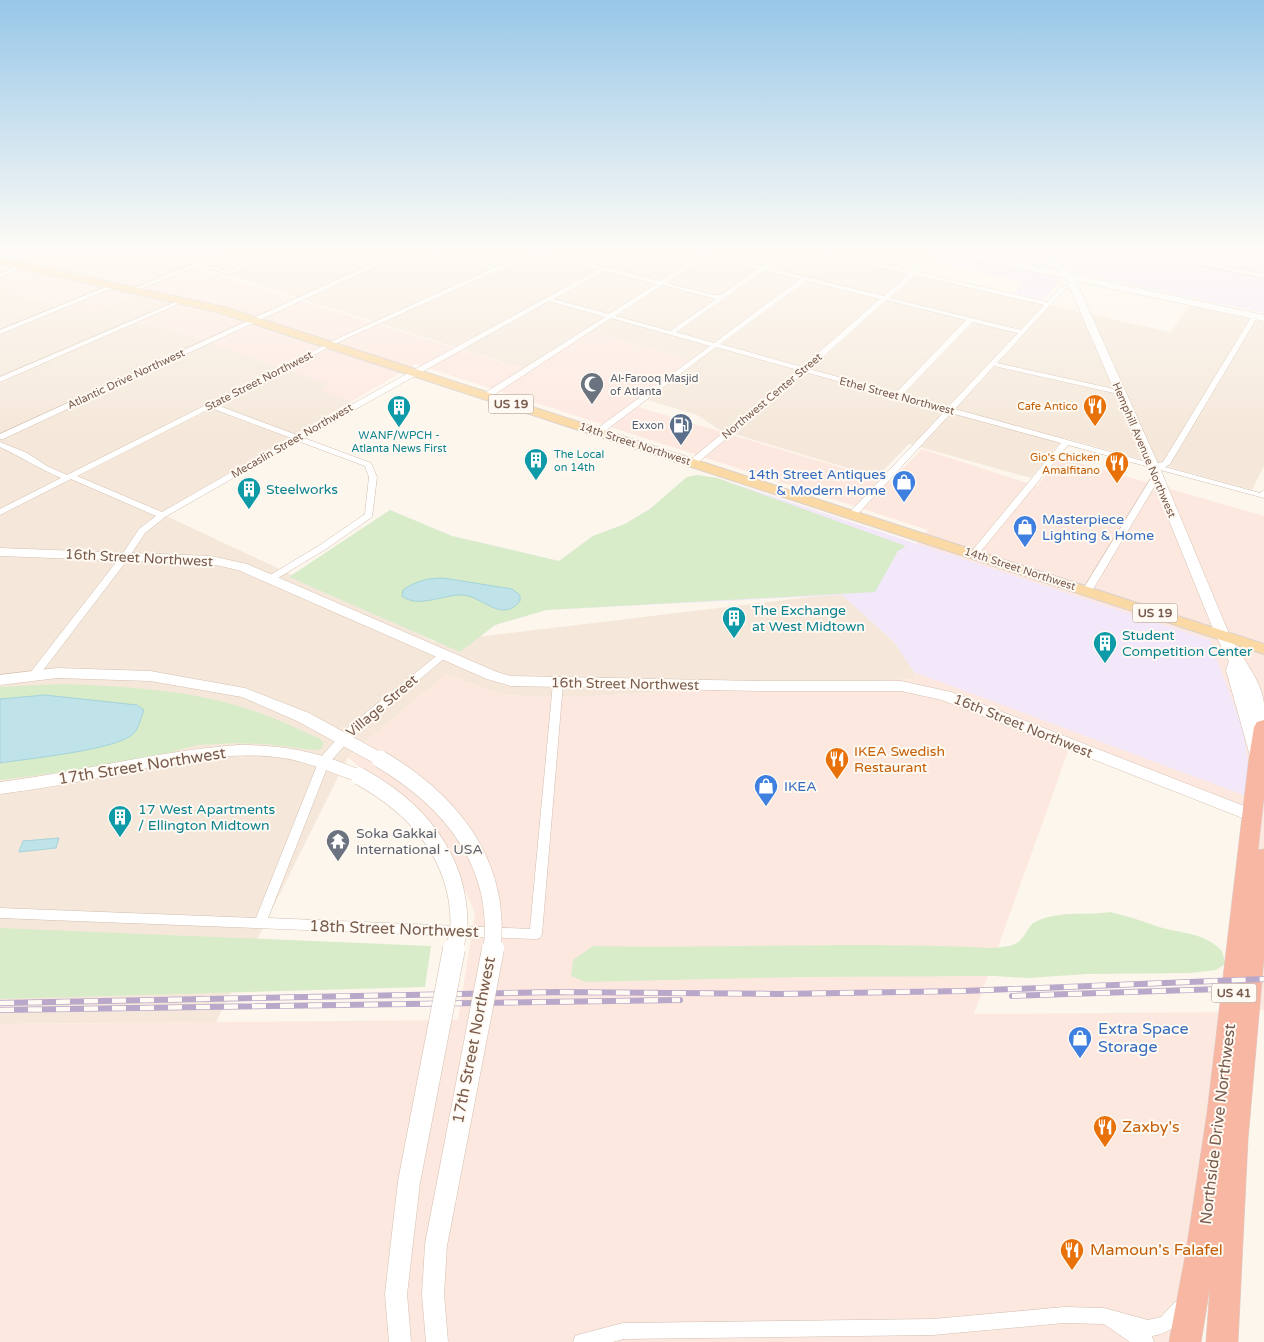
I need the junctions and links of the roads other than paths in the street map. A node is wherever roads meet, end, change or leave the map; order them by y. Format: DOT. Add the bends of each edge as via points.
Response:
graph roads {
  1 [pos="57,309"];
  2 [pos="164,309"];
  3 [pos="218,309"];
  4 [pos="279,309"];
  5 [pos="410,309"];
  6 [pos="530,309"];
  7 [pos="582,309"];
  8 [pos="619,309"];
  9 [pos="706,309"];
  10 [pos="764,309"];
  11 [pos="872,309"];
  12 [pos="928,309"];
  13 [pos="1044,309"];
  14 [pos="1083,309"];
  15 [pos="1217,309"];
  16 [pos="608,316"];
  17 [pos="1260,317"];
  18 [pos="971,319"];
  19 [pos="254,320"];
  20 [pos="0,332"];
  21 [pos="1022,332"];
  22 [pos="671,333"];
  23 [pos="330,345"];
  24 [pos="716,346"];
  25 [pos="993,364"];
  26 [pos="803,370"];
  27 [pos="414,372"];
  28 [pos="0,380"];
  29 [pos="1120,393"];
  30 [pos="486,396"];
  31 [pos="897,396"];
  32 [pos="210,405"];
  33 [pos="949,410"];
  34 [pos="598,432"];
  35 [pos="0,437"];
  36 [pos="298,438"];
  37 [pos="1066,442"];
  38 [pos="0,444"];
  39 [pos="692,463"];
  40 [pos="1154,471"];
  41 [pos="69,477"];
  42 [pos="1264,492"];
  43 [pos="0,512"];
  44 [pos="852,514"];
  45 [pos="162,515"];
  46 [pos="0,552"];
  47 [pos="974,554"];
  48 [pos="125,557"];
  49 [pos="270,579"];
  50 [pos="1087,591"];
  51 [pos="1223,636"];
  52 [pos="1264,649"];
  53 [pos="443,655"];
  54 [pos="1236,662"];
  55 [pos="34,675"];
  56 [pos="0,680"];
  57 [pos="558,682"];
  58 [pos="1264,722"];
  59 [pos="1264,727"];
  60 [pos="344,739"];
  61 [pos="1258,756"];
  62 [pos="324,761"];
  63 [pos="0,788"];
  64 [pos="1251,815"];
  65 [pos="1264,857"];
  66 [pos="0,913"];
  67 [pos="260,924"];
  68 [pos="1196,1286"];
  69 [pos="1104,1316"];
  70 [pos="400,1342"];
  71 [pos="438,1342"];
  72 [pos="581,1342"];
  73 [pos="1146,1342"];
  74 [pos="1185,1342"];
  75 [pos="1222,1342"];
  1 -- 20 [label="street"];
  2 -- 28 [label="street"];
  3 -- 19 [label="main road, 14th Street Northwest / US 19"];
  4 -- 19 [label="street, Atlantic Drive Northwest"];
  5 -- 23 [label="street, State Street Northwest"];
  6 -- 27 [label="street, Mecaslin Street Northwest"];
  7 -- 16 [label="street, Ethel Street Northwest"];
  8 -- 16 [label="street"];
  9 -- 22 [label="street"];
  10 -- 24 [label="street"];
  11 -- 26 [label="street, Northwest Center Street"];
  12 -- 18 [label="street"];
  13 -- 21 [label="street"];
  14 -- 29 [label="street, Hemphill Avenue Northwest"];
  15 -- 17 [label="street"];
  16 -- 22 [label="street, Ethel Street Northwest"];
  16 -- 30 [label="street"];
  17 -- 40 [label="street" via="1166,464"];
  18 -- 21 [label="street"];
  18 -- 31 [label="street"];
  19 -- 23 [label="main road, 14th Street Northwest / US 19"];
  19 -- 35 [label="street, Atlantic Drive Northwest"];
  21 -- 25 [label="street"];
  22 -- 24 [label="street, Ethel Street Northwest"];
  23 -- 27 [label="main road, 14th Street Northwest / US 19"];
  23 -- 32 [label="street, State Street Northwest"];
  24 -- 26 [label="street, Ethel Street Northwest"];
  24 -- 34 [label="street"];
  25 -- 29 [label="street"];
  25 -- 33 [label="street"];
  26 -- 31 [label="street, Ethel Street Northwest"];
  26 -- 39 [label="street, Northwest Center Street"];
  27 -- 30 [label="main road, 14th Street Northwest / US 19"];
  27 -- 36 [label="street, Mecaslin Street Northwest"];
  29 -- 40 [label="street, Hemphill Avenue Northwest"];
  30 -- 34 [label="main road, 14th Street Northwest / US 19"];
  31 -- 33 [label="street, Ethel Street Northwest"];
  32 -- 36 [label="street"];
  32 -- 41 [label="street, State Street Northwest"];
  33 -- 37 [label="street, Ethel Street Northwest"];
  33 -- 44 [label="street"];
  34 -- 39 [label="main road, 14th Street Northwest / US 19"];
  36 -- 45 [label="street, Mecaslin Street Northwest"];
  36 -- 49 [label="street" via="368,465 373,477 369,515"];
  37 -- 40 [label="street, Ethel Street Northwest"];
  37 -- 47 [label="street"];
  38 -- 41 [label="street" via="44,468"];
  39 -- 44 [label="main road, 14th Street Northwest / US 19"];
  40 -- 42 [label="street, Ethel Street Northwest" via="1262,496"];
  40 -- 50 [label="street"];
  40 -- 51 [label="street, Hemphill Avenue Northwest"];
  41 -- 43 [label="street, State Street Northwest"];
  41 -- 45 [label="street"];
  44 -- 47 [label="main road, 14th Street Northwest / US 19"];
  45 -- 48 [label="street, Mecaslin Street Northwest" via="142,531"];
  46 -- 48 [label="street, 16th Street Northwest"];
  47 -- 50 [label="main road, 14th Street Northwest / US 19"];
  48 -- 49 [label="street, 16th Street Northwest" via="211,560 242,567"];
  48 -- 55 [label="street, Mecaslin Street Northwest"];
  49 -- 53 [label="street, 16th Street Northwest"];
  50 -- 51 [label="main road, 14th Street Northwest / US 19"];
  51 -- 52 [label="main road, 14th Street Northwest / US 19"];
  51 -- 54 [label="street, Hemphill Avenue Northwest"];
  53 -- 57 [label="street, 16th Street Northwest" via="511,681"];
  53 -- 60 [label="street, Village Street"];
  54 -- 58 [label="street, Hemphill Avenue Northwest" via="1244,670"];
  54 -- 61 [label="street, Hemphill Avenue Northwest" via="1233,670"];
  55 -- 56 [label="street, 17th Street Northwest"];
  55 -- 60 [label="street, 17th Street Northwest" via="150,676 245,693 303,717"];
  57 -- 64 [label="street, 16th Street Northwest" via="901,686 946,696"];
  57 -- 67 [label="street, 18th Street Northwest" via="536,934"];
  59 -- 61 [label="highway, Northside Drive Northwest / US 41"];
  60 -- 62 [label="street, Village Street"];
  60 -- 71 [label="street, 17th Street Northwest, bridge" via="417,782 444,806 468,837 479,858 492,900 491,966 441,1217 434,1273 432,1314"];
  61 -- 64 [label="highway, Northside Drive Northwest / US 41"];
  62 -- 63 [label="street, 17th Street Northwest" via="272,751 213,752 33,785"];
  62 -- 67 [label="street"];
  62 -- 70 [label="street, 17th Street Northwest, bridge" via="359,776 394,797 417,819 442,856 455,887 458,904 459,926 409,1182 396,1294"];
  64 -- 68 [label="highway, Northside Drive Northwest / US 41" via="1223,1095"];
  65 -- 75 [label="highway, Northside Drive Northwest / US 41" via="1234,1139"];
  66 -- 67 [label="street, 18th Street Northwest"];
  68 -- 69 [label="street" via="1175,1317 1158,1327 1148,1328"];
  68 -- 74 [label="highway, Northside Drive Northwest / US 41"];
  69 -- 72 [label="street" via="1064,1315 933,1327 623,1331"];
  69 -- 73 [label="street"];
}
